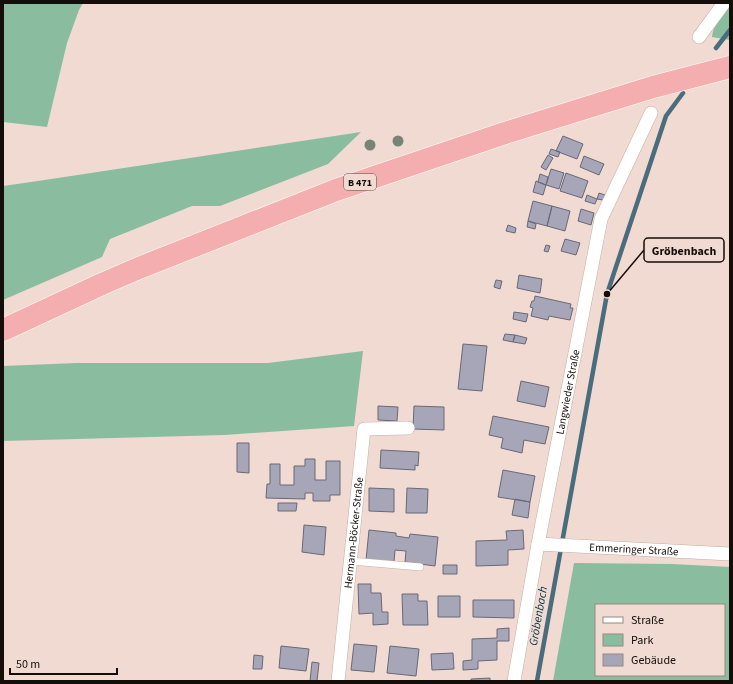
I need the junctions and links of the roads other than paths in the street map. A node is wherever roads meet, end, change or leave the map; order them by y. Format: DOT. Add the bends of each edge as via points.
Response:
graph roads {
  1 [pos="724,3"];
  2 [pos="699,37"];
  3 [pos="730,67"];
  4 [pos="651,113"];
  5 [pos="3,330"];
  6 [pos="408,428"];
  7 [pos="545,544"];
  8 [pos="730,554"];
  9 [pos="351,562"];
  10 [pos="420,567"];
  11 [pos="338,681"];
  12 [pos="514,681"];
  1 -- 2 [label="street"];
  3 -- 5 [label="highway, B 471" via="653,87 505,133 336,190 139,268"];
  4 -- 7 [label="street, Langwieder Straße" via="601,219"];
  6 -- 9 [label="street, Hermann-Böcker-Straße" via="364,429"];
  7 -- 8 [label="street, Emmeringer Straße"];
  7 -- 12 [label="street, Langwieder Straße"];
  9 -- 10 [label="lane"];
  9 -- 11 [label="street, Hermann-Böcker-Straße"];
}
